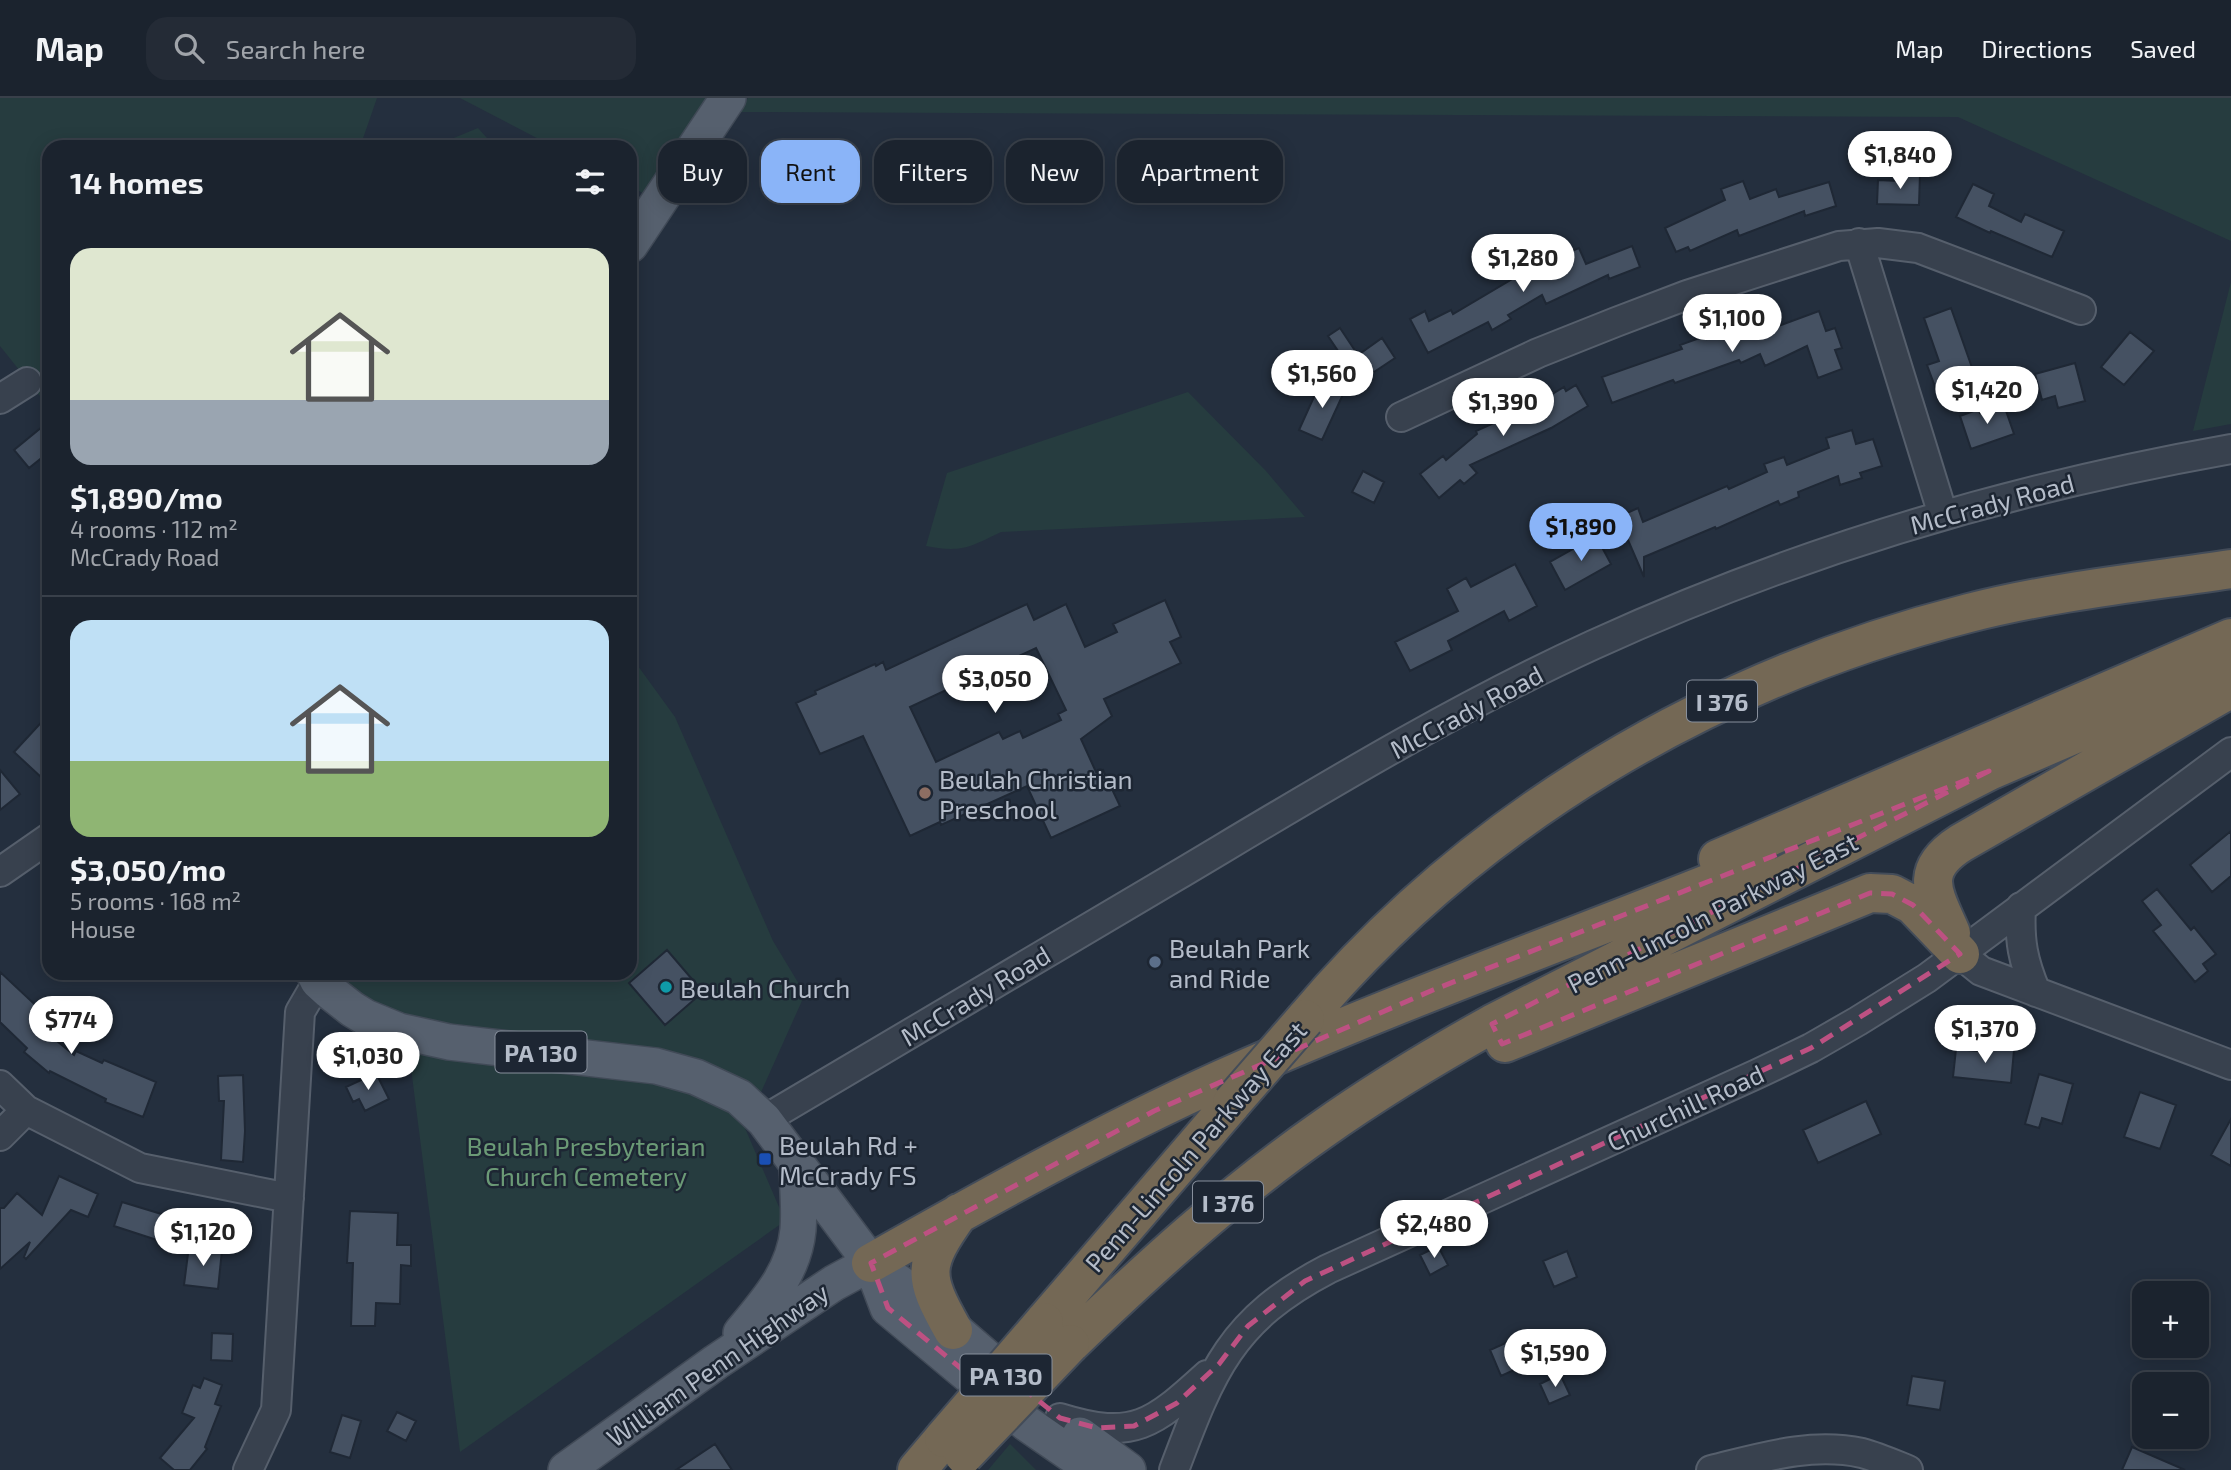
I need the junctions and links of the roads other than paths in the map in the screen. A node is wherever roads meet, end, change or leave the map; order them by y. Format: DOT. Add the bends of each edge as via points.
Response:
graph roads {
  1 [pos="728,98"];
  2 [pos="637,234"];
  3 [pos="1859,243"];
  4 [pos="2081,310"];
  5 [pos="27,382"];
  6 [pos="0,399"];
  7 [pos="1401,417"];
  8 [pos="2231,449"];
  9 [pos="1942,515"];
  10 [pos="2231,569"];
  11 [pos="2231,638"];
  12 [pos="2231,667"];
  13 [pos="2231,688"];
  14 [pos="2231,752"];
  15 [pos="1989,771"];
  16 [pos="42,843"];
  17 [pos="0,872"];
  18 [pos="2021,907"];
  19 [pos="1961,954"];
  20 [pos="315,980"];
  21 [pos="319,980"];
  22 [pos="1433,990"];
  23 [pos="2036,992"];
  24 [pos="2231,1065"];
  25 [pos="0,1086"];
  26 [pos="1361,1103"];
  27 [pos="26,1110"];
  28 [pos="764,1120"];
  29 [pos="0,1136"];
  30 [pos="797,1164"];
  31 [pos="289,1198"];
  32 [pos="961,1212"];
  33 [pos="871,1263"];
  34 [pos="953,1330"];
  35 [pos="1057,1333"];
  36 [pos="716,1362"];
  37 [pos="1219,1364"];
  38 [pos="1060,1418"];
  39 [pos="1186,1437"];
  40 [pos="953,1454"];
  41 [pos="248,1470"];
  42 [pos="566,1470"];
  43 [pos="917,1470"];
  44 [pos="1094,1470"];
  45 [pos="1128,1470"];
  46 [pos="1174,1470"];
  47 [pos="1195,1470"];
  48 [pos="1711,1470"];
  49 [pos="1908,1470"];
  1 -- 2 [label="main road"];
  3 -- 4 [label="street" via="1898,245 1936,254"];
  3 -- 7 [label="street" via="1820,250 1687,295 1538,354"];
  3 -- 9 [label="street"];
  5 -- 6 [label="street"];
  8 -- 9 [label="street, McCrady Road" via="2056,485"];
  9 -- 28 [label="street, McCrady Road" via="1747,580 1592,645 1489,696"];
  10 -- 35 [label="highway, Penn-Lincoln Parkway East / I 376, bridge" via="2013,603 1925,625 1796,668 1672,726 1594,770 1490,842 1432,890 1329,990 1232,1103"];
  11 -- 22 [label="highway" via="1591,914"];
  12 -- 15 [label="highway, Penn-Lincoln Parkway East / I 376"];
  13 -- 19 [label="highway" via="1942,856 1932,886"];
  14 -- 18 [label="street, Churchill Road"];
  15 -- 22 [label="highway"];
  15 -- 26 [label="highway, Penn-Lincoln Parkway East / I 376" via="1492,1024"];
  16 -- 17 [label="street"];
  18 -- 19 [label="street, Churchill Road"];
  18 -- 23 [label="street" via="2020,944"];
  19 -- 23 [label="street" via="1981,971"];
  19 -- 26 [label="highway" via="1903,899 1870,893"];
  19 -- 37 [label="street, Churchill Road" via="1811,1048 1305,1281 1248,1326"];
  20 -- 31 [label="street" via="300,1012"];
  21 -- 28 [label="main road, PA 130" via="365,1017 399,1031 449,1042 627,1061 678,1071 729,1091"];
  22 -- 32 [label="highway" via="1211,1084"];
  23 -- 24 [label="street"];
  25 -- 27 [label="street"];
  26 -- 35 [label="highway, Penn-Lincoln Parkway East / I 376"];
  27 -- 29 [label="street"];
  27 -- 31 [label="street" via="141,1168"];
  28 -- 30 [label="main road, PA 130"];
  30 -- 33 [label="main road, PA 130"];
  30 -- 36 [label="main road" via="798,1229 793,1256 762,1308"];
  31 -- 41 [label="street" via="276,1410"];
  32 -- 33 [label="highway"];
  32 -- 34 [label="highway" via="935,1250 929,1272 933,1292"];
  33 -- 34 [label="main road, PA 130"];
  33 -- 36 [label="main road, William Penn Highway"];
  33 -- 44 [label="main road, PA 130" via="888,1308 1026,1423"];
  34 -- 38 [label="main road, PA 130"];
  35 -- 40 [label="highway, Penn-Lincoln Parkway East / I 376, bridge"];
  36 -- 42 [label="main road, William Penn Highway"];
  37 -- 38 [label="street" via="1177,1403 1146,1422 1109,1429"];
  37 -- 39 [label="street, Churchill Road"];
  38 -- 45 [label="main road, PA 130"];
  39 -- 46 [label="street, Churchill Road"];
  39 -- 47 [label="street"];
  40 -- 43 [label="highway, Penn-Lincoln Parkway East / I 376"];
  48 -- 49 [label="street" via="1793,1450 1830,1448"];
}
